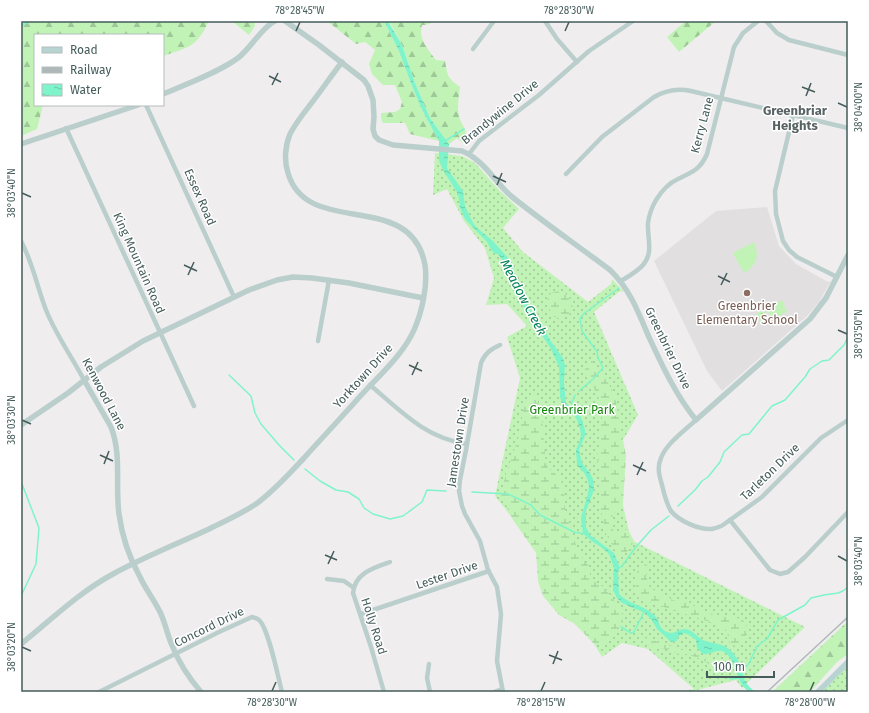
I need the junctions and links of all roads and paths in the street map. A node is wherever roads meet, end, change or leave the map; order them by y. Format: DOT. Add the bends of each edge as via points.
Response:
graph roads {
  1 [pos="275,21"];
  2 [pos="285,21"];
  3 [pos="494,21"];
  4 [pos="545,21"];
  5 [pos="632,21"];
  6 [pos="758,21"];
  7 [pos="766,21"];
  8 [pos="473,49"];
  9 [pos="848,55"];
  10 [pos="342,62"];
  11 [pos="577,62"];
  12 [pos="164,94"];
  13 [pos="720,98"];
  14 [pos="135,106"];
  15 [pos="146,106"];
  16 [pos="793,115"];
  17 [pos="66,128"];
  18 [pos="848,128"];
  19 [pos="21,144"];
  20 [pos="469,154"];
  21 [pos="566,174"];
  22 [pos="21,241"];
  23 [pos="848,255"];
  24 [pos="837,277"];
  25 [pos="329,280"];
  26 [pos="621,281"];
  27 [pos="234,297"];
  28 [pos="423,298"];
  29 [pos="159,332"];
  30 [pos="318,341"];
  31 [pos="500,345"];
  32 [pos="84,380"];
  33 [pos="370,385"];
  34 [pos="194,406"];
  35 [pos="696,420"];
  36 [pos="848,420"];
  37 [pos="21,425"];
  38 [pos="467,444"];
  39 [pos="848,512"];
  40 [pos="730,520"];
  41 [pos="390,562"];
  42 [pos="133,564"];
  43 [pos="489,571"];
  44 [pos="327,578"];
  45 [pos="354,588"];
  46 [pos="361,614"];
  47 [pos="21,644"];
  48 [pos="176,654"];
  49 [pos="848,662"];
  50 [pos="429,664"];
  51 [pos="502,691"];
  52 [pos="99,692"];
  53 [pos="201,692"];
  54 [pos="282,692"];
  55 [pos="384,692"];
  56 [pos="430,692"];
  57 [pos="494,692"];
  58 [pos="818,692"];
  1 -- 12 [label="street" via="268,25 247,51 233,61"];
  2 -- 10 [label="street, Brandywine Drive"];
  3 -- 8 [label="street"];
  4 -- 11 [label="street"];
  5 -- 11 [label="street, Brandywine Drive"];
  6 -- 13 [label="street, Kerry Lane" via="743,33 734,47"];
  7 -- 9 [label="street" via="777,33 789,40"];
  10 -- 20 [label="street, Brandywine Drive" via="364,80 371,93 374,107 373,129 379,140 393,145"];
  10 -- 28 [label="street, Yorktown Drive" via="291,133 286,154 289,177 300,194 312,203 334,211 382,220 399,227 409,235 418,247 424,263 426,280"];
  11 -- 20 [label="street, Brandywine Drive" via="479,141"];
  13 -- 16 [label="street"];
  13 -- 21 [label="street" via="686,90 660,94 608,132"];
  13 -- 26 [label="street, Kerry Lane" via="704,160 697,168 670,184 660,195 649,216 648,256 640,268"];
  14 -- 17 [label="street"];
  15 -- 27 [label="street, Essex Road"];
  16 -- 18 [label="street"];
  16 -- 24 [label="street" via="775,191 776,214 783,241 797,257"];
  17 -- 19 [label="street"];
  17 -- 29 [label="street, King Mountain Road"];
  20 -- 26 [label="street, Greenbrier Drive" via="480,162 510,195"];
  22 -- 32 [label="street, Kenwood Lane" via="50,320"];
  23 -- 24 [label="street"];
  24 -- 35 [label="street" via="824,302 810,319"];
  25 -- 27 [label="street" via="285,278"];
  25 -- 28 [label="street"];
  25 -- 30 [label="street"];
  26 -- 35 [label="street, Greenbrier Drive" via="631,296 673,387"];
  27 -- 29 [label="street"];
  28 -- 33 [label="street, Yorktown Drive" via="418,320 409,340"];
  29 -- 32 [label="street"];
  29 -- 34 [label="street, King Mountain Road"];
  31 -- 38 [label="street, Jamestown Drive" via="485,354 481,363"];
  32 -- 37 [label="street"];
  32 -- 42 [label="street, Kenwood Lane" via="114,435 119,514"];
  33 -- 38 [label="street" via="420,427 443,438"];
  33 -- 42 [label="street, Yorktown Drive" via="266,497 231,519"];
  35 -- 40 [label="street, Tarleton Drive" via="667,447 660,459 659,475 667,503 678,518 700,528 718,528"];
  36 -- 40 [label="street, Tarleton Drive" via="821,438 762,496"];
  38 -- 43 [label="street, Jamestown Drive" via="460,480 460,499 480,541"];
  39 -- 40 [label="street" via="805,557 788,572 780,574 770,570"];
  41 -- 45 [label="street, Holly Road" via="366,572 358,579"];
  42 -- 47 [label="street, Yorktown Drive" via="95,584"];
  42 -- 48 [label="street, Kenwood Lane" via="161,615"];
  43 -- 46 [label="street, Lester Drive"];
  43 -- 51 [label="street, Lester Drive" via="497,587 501,614 497,661"];
  44 -- 45 [label="street" via="344,581"];
  45 -- 46 [label="street, Holly Road" via="354,598"];
  46 -- 55 [label="street, Holly Road"];
  48 -- 52 [label="street, Concord Drive"];
  48 -- 53 [label="street, Kenwood Lane" via="186,674"];
  48 -- 54 [label="street, Concord Drive" via="240,622 255,618 261,622 268,640"];
  49 -- 58 [label="main road"];
  50 -- 56 [label="street" via="427,678"];
  51 -- 57 [label="street"];
}
